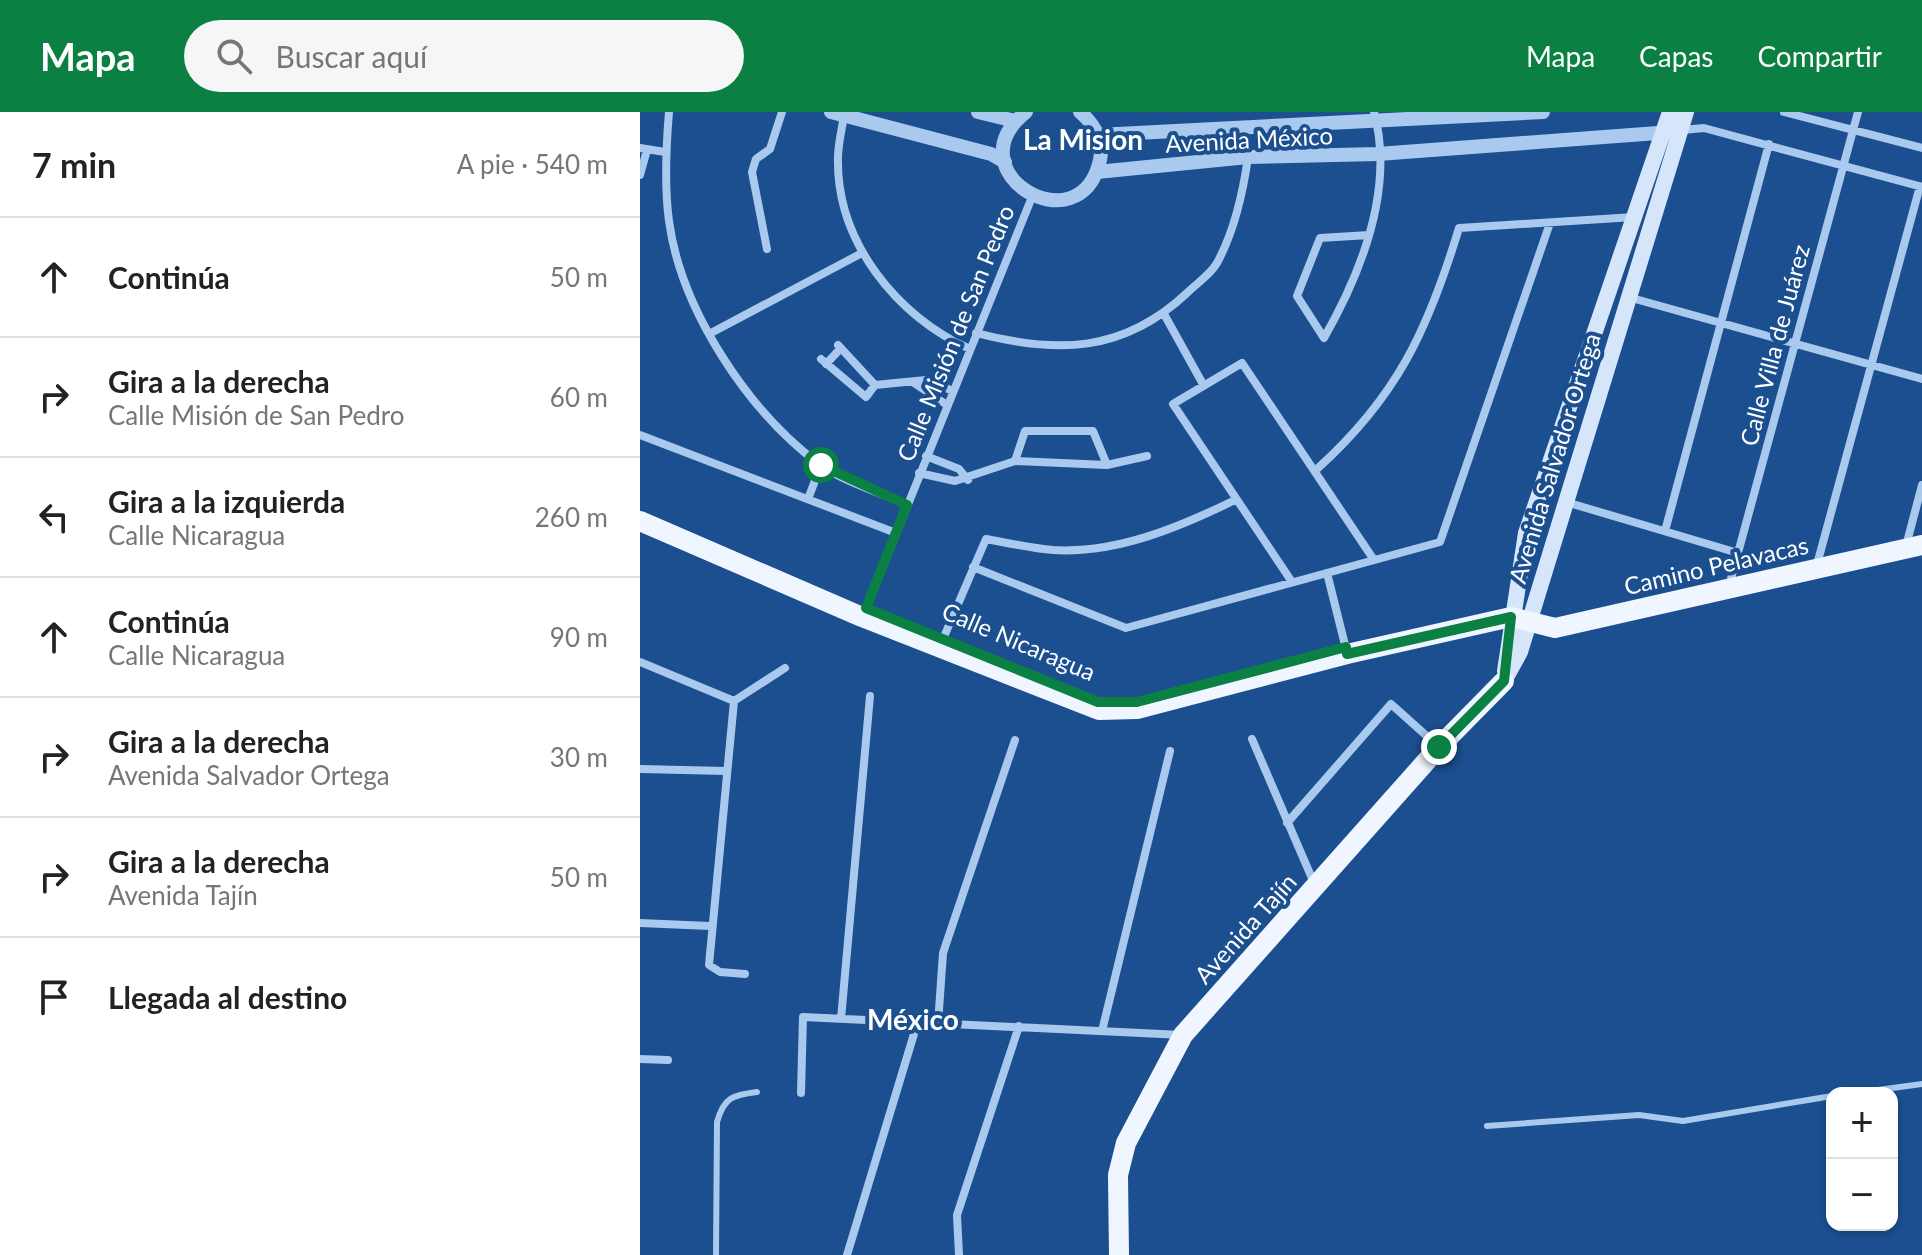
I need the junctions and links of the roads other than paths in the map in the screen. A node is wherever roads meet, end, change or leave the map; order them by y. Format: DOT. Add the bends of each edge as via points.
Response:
graph roads {
  1 [pos="669,112"];
  2 [pos="782,112"];
  3 [pos="978,112"];
  4 [pos="1080,112"];
  5 [pos="1543,112"];
  6 [pos="1670,112"];
  7 [pos="1686,112"];
  8 [pos="1784,112"];
  9 [pos="1858,112"];
  10 [pos="837,114"];
  11 [pos="1471,114"];
  12 [pos="1021,116"];
  13 [pos="1375,116"];
  14 [pos="1303,118"];
  15 [pos="1854,129"];
  16 [pos="1673,132"];
  17 [pos="1098,135"];
  18 [pos="1769,144"];
  19 [pos="1922,148"];
  20 [pos="643,149"];
  21 [pos="665,152"];
  22 [pos="1378,154"];
  23 [pos="1248,157"];
  24 [pos="1005,162"];
  25 [pos="1844,164"];
  26 [pos="1097,172"];
  27 [pos="640,175"];
  28 [pos="1921,186"];
  29 [pos="1032,197"];
  30 [pos="1635,217"];
  31 [pos="1550,223"];
  32 [pos="1369,235"];
  33 [pos="767,249"];
  34 [pos="862,253"];
  35 [pos="1628,296"];
  36 [pos="1164,314"];
  37 [pos="1720,323"];
  38 [pos="976,333"];
  39 [pos="709,334"];
  40 [pos="1795,344"];
  41 [pos="970,349"];
  42 [pos="1870,366"];
  43 [pos="1922,379"];
  44 [pos="914,383"];
  45 [pos="875,385"];
  46 [pos="1204,386"];
  47 [pos="953,391"];
  48 [pos="947,405"];
  49 [pos="640,435"];
  50 [pos="926,456"];
  51 [pos="1147,456"];
  52 [pos="1015,461"];
  53 [pos="821,465"];
  54 [pos="1107,465"];
  55 [pos="1317,469"];
  56 [pos="919,473"];
  57 [pos="968,480"];
  58 [pos="1922,485"];
  59 [pos="808,499"];
  60 [pos="1235,500"];
  61 [pos="1565,502"];
  62 [pos="907,505"];
  63 [pos="640,513"];
  64 [pos="640,521"];
  65 [pos="1665,531"];
  66 [pos="896,533"];
  67 [pos="1913,547"];
  68 [pos="1738,553"];
  69 [pos="1374,560"];
  70 [pos="973,567"];
  71 [pos="1815,570"];
  72 [pos="1327,573"];
  73 [pos="1292,582"];
  74 [pos="1728,588"];
  75 [pos="864,612"];
  76 [pos="1525,615"];
  77 [pos="942,642"];
  78 [pos="1346,651"];
  79 [pos="640,662"];
  80 [pos="785,668"];
  81 [pos="1504,681"];
  82 [pos="870,696"];
  83 [pos="734,701"];
  84 [pos="1252,739"];
  85 [pos="1015,740"];
  86 [pos="1439,747"];
  87 [pos="1170,751"];
  88 [pos="640,769"];
  89 [pos="726,771"];
  90 [pos="1287,823"];
  91 [pos="1316,888"];
  92 [pos="640,923"];
  93 [pos="710,926"];
  94 [pos="745,974"];
  95 [pos="841,1019"];
  96 [pos="917,1024"];
  97 [pos="938,1024"];
  98 [pos="1019,1026"];
  99 [pos="1102,1031"];
  100 [pos="1183,1035"];
  101 [pos="640,1059"];
  102 [pos="668,1060"];
  103 [pos="1922,1084"];
  104 [pos="1898,1087"];
  105 [pos="757,1092"];
  106 [pos="801,1093"];
  107 [pos="1826,1097"];
  108 [pos="1487,1126"];
  109 [pos="716,1255"];
  110 [pos="847,1255"];
  111 [pos="959,1255"];
  112 [pos="1119,1255"];
  1 -- 21 [label="street"];
  2 -- 33 [label="street" via="770,149 756,159 752,172"];
  3 -- 12 [label="street"];
  4 -- 17 [label="street"];
  5 -- 11 [label="street, Avenida México"];
  6 -- 16 [label="main road"];
  7 -- 16 [label="main road, Avenida Salvador Ortega"];
  8 -- 15 [label="street"];
  9 -- 15 [label="street, Calle Villa de Juárez"];
  10 -- 24 [label="street"];
  10 -- 34 [label="street" via="846,214"];
  11 -- 13 [label="street, Avenida México"];
  12 -- 24 [label="street" via="1005,141"];
  13 -- 14 [label="street, Avenida México"];
  13 -- 22 [label="street"];
  14 -- 17 [label="street, Avenida México"];
  15 -- 19 [label="street"];
  15 -- 25 [label="street, Calle Villa de Juárez"];
  16 -- 18 [label="street, Avenida México" via="1704,128"];
  16 -- 22 [label="street, Avenida México"];
  16 -- 30 [label="main road, Avenida Salvador Ortega"];
  16 -- 35 [label="main road, Avenida Salvador Ortega"];
  17 -- 26 [label="street"];
  18 -- 25 [label="street, Avenida México"];
  18 -- 37 [label="street"];
  20 -- 21 [label="street"];
  20 -- 27 [label="street"];
  21 -- 39 [label="street" via="669,223"];
  22 -- 23 [label="street, Avenida México"];
  22 -- 32 [label="street" via="1379,192"];
  23 -- 26 [label="street, Avenida México"];
  23 -- 36 [label="street" via="1242,201 1216,265"];
  24 -- 29 [label="street" via="1016,185"];
  25 -- 28 [label="street, Avenida México"];
  25 -- 40 [label="street, Calle Villa de Juárez"];
  26 -- 29 [label="street" via="1078,194 1051,202"];
  28 -- 42 [label="street"];
  29 -- 38 [label="street, Calle Misión de San Pedro"];
  30 -- 31 [label="street"];
  30 -- 76 [label="main road, Avenida Salvador Ortega" via="1526,533"];
  31 -- 55 [label="street" via="1459,228 1436,304 1396,381 1356,433"];
  31 -- 69 [label="street" via="1440,542"];
  32 -- 32 [label="street" via="1348,296 1324,338 1297,296 1320,238"];
  34 -- 39 [label="street"];
  34 -- 41 [label="street" via="894,295 938,335"];
  35 -- 37 [label="street"];
  35 -- 61 [label="main road, Avenida Salvador Ortega"];
  36 -- 38 [label="street" via="1120,337 1072,347 1020,345"];
  36 -- 46 [label="street"];
  37 -- 40 [label="street"];
  37 -- 65 [label="street"];
  38 -- 41 [label="street, Calle Misión de San Pedro"];
  39 -- 53 [label="street" via="758,408"];
  40 -- 42 [label="street"];
  40 -- 68 [label="street, Calle Villa de Juárez"];
  41 -- 47 [label="street, Calle Misión de San Pedro"];
  42 -- 43 [label="street"];
  42 -- 71 [label="street"];
  44 -- 45 [label="street"];
  44 -- 47 [label="street" via="926,380"];
  44 -- 48 [label="street"];
  45 -- 45 [label="street" via="866,397 823,362 839,347"];
  46 -- 55 [label="street" via="1242,363"];
  46 -- 60 [label="street" via="1173,404"];
  47 -- 48 [label="street, Calle Misión de San Pedro"];
  48 -- 50 [label="street, Calle Misión de San Pedro"];
  49 -- 59 [label="street"];
  50 -- 56 [label="street, Calle Misión de San Pedro"];
  50 -- 57 [label="street" via="959,469"];
  51 -- 54 [label="street"];
  52 -- 54 [label="street"];
  52 -- 54 [label="street" via="1025,431 1093,431"];
  52 -- 57 [label="street"];
  53 -- 59 [label="street"];
  53 -- 62 [label="street"];
  55 -- 69 [label="street"];
  56 -- 57 [label="street"];
  56 -- 62 [label="street, Calle Misión de San Pedro"];
  58 -- 67 [label="street"];
  59 -- 66 [label="street"];
  60 -- 70 [label="street" via="1130,542 1055,550 986,539"];
  60 -- 73 [label="street"];
  61 -- 65 [label="street"];
  61 -- 76 [label="main road, Avenida Salvador Ortega"];
  62 -- 66 [label="street, Calle Misión de San Pedro"];
  63 -- 75 [label="main road, Calle Nicaragua"];
  64 -- 75 [label="main road, Calle Nicaragua"];
  65 -- 68 [label="street"];
  66 -- 75 [label="street, Calle Misión de San Pedro"];
  67 -- 71 [label="main road, Camino Pelavacas"];
  68 -- 74 [label="street, Calle Villa de Juárez"];
  69 -- 72 [label="street"];
  70 -- 73 [label="street" via="1126,628"];
  70 -- 77 [label="street"];
  71 -- 74 [label="main road, Camino Pelavacas"];
  72 -- 73 [label="street"];
  72 -- 78 [label="street"];
  74 -- 76 [label="main road, Camino Pelavacas" via="1555,628"];
  75 -- 77 [label="main road, Calle Nicaragua"];
  76 -- 78 [label="main road, Calle Nicaragua"];
  76 -- 81 [label="main road, Avenida Salvador Ortega"];
  77 -- 78 [label="main road, Calle Nicaragua" via="1099,710 1137,709"];
  79 -- 83 [label="street"];
  80 -- 83 [label="street"];
  81 -- 86 [label="main road, Avenida Tajín"];
  82 -- 95 [label="street"];
  83 -- 89 [label="street"];
  84 -- 90 [label="street"];
  85 -- 97 [label="street" via="943,953"];
  86 -- 90 [label="street" via="1391,704"];
  86 -- 91 [label="main road, Avenida Tajín"];
  87 -- 99 [label="street"];
  88 -- 89 [label="street"];
  89 -- 93 [label="street"];
  90 -- 91 [label="street"];
  91 -- 100 [label="main road, Avenida Tajín"];
  92 -- 93 [label="street"];
  93 -- 94 [label="street" via="709,965 720,972"];
  95 -- 96 [label="street"];
  95 -- 106 [label="street" via="803,1017"];
  96 -- 97 [label="street"];
  96 -- 110 [label="street"];
  97 -- 98 [label="street"];
  98 -- 99 [label="street"];
  98 -- 111 [label="street" via="957,1215"];
  99 -- 100 [label="street"];
  100 -- 112 [label="main road, Avenida Tajín" via="1126,1143 1118,1175"];
  101 -- 102 [label="street"];
  103 -- 104 [label="lane"];
  105 -- 109 [label="lane" via="730,1096 717,1122"];
  107 -- 108 [label="lane" via="1683,1121 1639,1115"];
}
